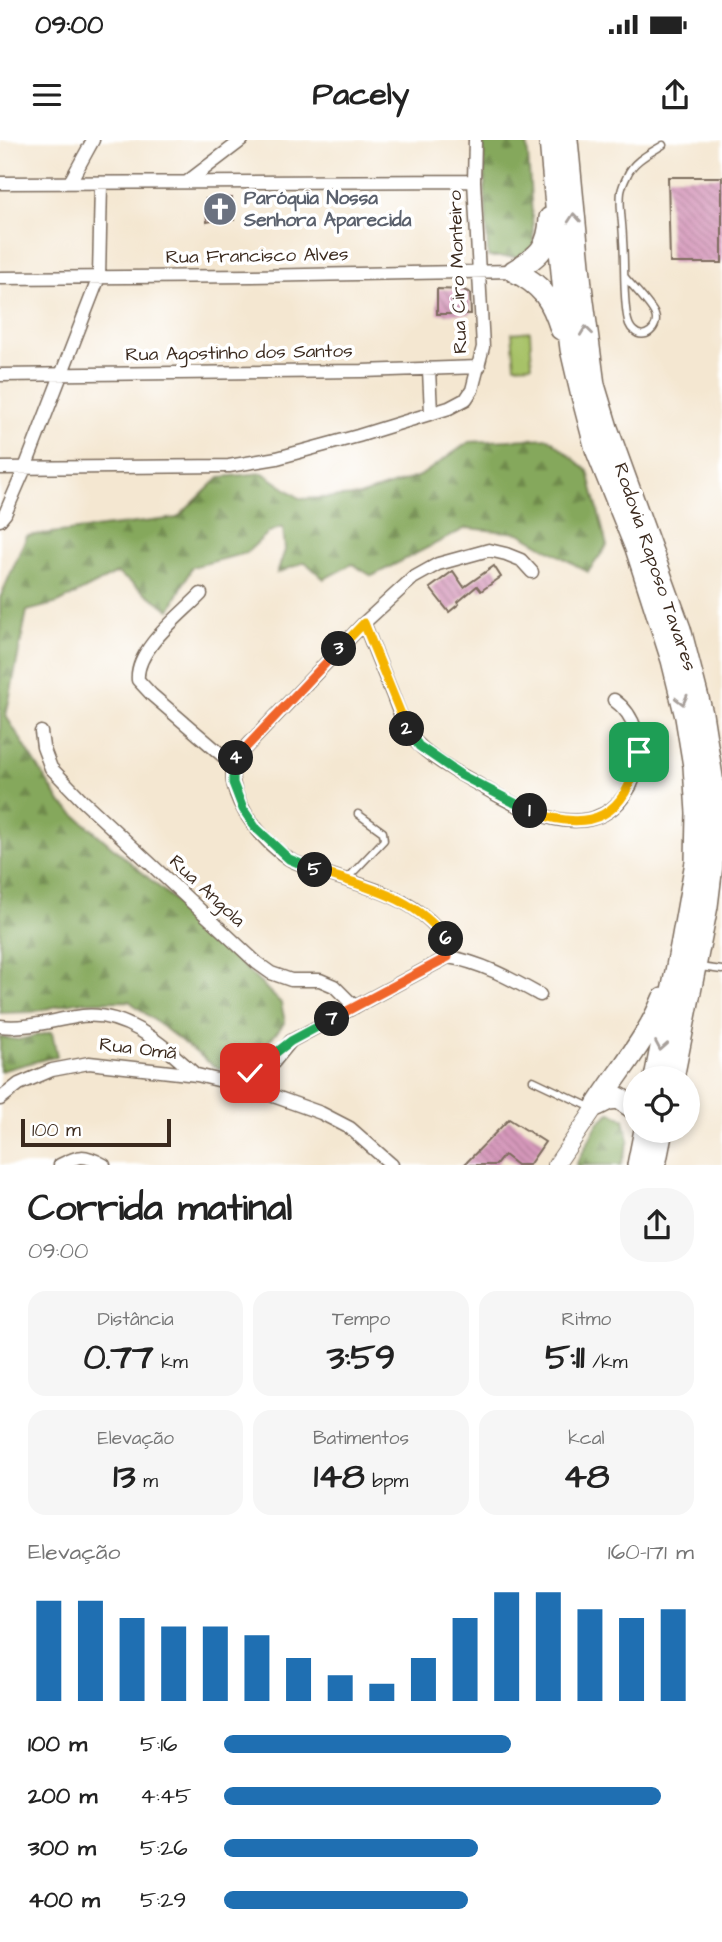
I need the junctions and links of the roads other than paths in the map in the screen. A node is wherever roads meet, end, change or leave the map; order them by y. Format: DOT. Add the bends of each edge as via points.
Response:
graph roads {
  1 [pos="93,140"];
  2 [pos="242,140"];
  3 [pos="475,140"];
  4 [pos="550,140"];
  5 [pos="567,140"];
  6 [pos="663,145"];
  7 [pos="552,170"];
  8 [pos="474,181"];
  9 [pos="71,182"];
  10 [pos="0,183"];
  11 [pos="186,183"];
  12 [pos="101,184"];
  13 [pos="514,271"];
  14 [pos="479,272"];
  15 [pos="99,277"];
  16 [pos="625,277"];
  17 [pos="0,278"];
  18 [pos="479,367"];
  19 [pos="429,370"];
  20 [pos="0,375"];
  21 [pos="62,375"];
  22 [pos="581,392"];
  23 [pos="431,413"];
  24 [pos="0,468"];
  25 [pos="25,468"];
  26 [pos="0,520"];
  27 [pos="532,572"];
  28 [pos="656,583"];
  29 [pos="201,594"];
  30 [pos="364,623"];
  31 [pos="614,700"];
  32 [pos="41,732"];
  33 [pos="233,761"];
  34 [pos="358,814"];
  35 [pos="346,880"];
  36 [pos="682,941"];
  37 [pos="448,957"];
  38 [pos="695,966"];
  39 [pos="722,970"];
  40 [pos="540,995"];
  41 [pos="355,1007"];
  42 [pos="0,1026"];
  43 [pos="291,1041"];
  44 [pos="657,1066"];
  45 [pos="675,1066"];
  46 [pos="197,1075"];
  47 [pos="533,1080"];
  48 [pos="232,1084"];
  49 [pos="265,1093"];
  50 [pos="0,1099"];
  51 [pos="623,1101"];
  52 [pos="595,1107"];
  53 [pos="659,1143"];
  54 [pos="60,1165"];
  55 [pos="104,1165"];
  56 [pos="393,1165"];
  57 [pos="556,1165"];
  58 [pos="655,1165"];
  1 -- 9 [label="street"];
  2 -- 11 [label="street"];
  3 -- 8 [label="street"];
  4 -- 7 [label="highway, Rodovia Raposo Tavares"];
  28 -- 5 [label="highway, Rodovia Raposo Tavares, one-way" via="594,385"];
  6 -- 16 [label="lane" via="638,161 627,174 621,193"];
  7 -- 13 [label="highway" via="545,245 535,258"];
  7 -- 22 [label="highway, Rodovia Raposo Tavares" via="571,349"];
  8 -- 11 [label="street, Rua Ciro Monteiro"];
  8 -- 14 [label="street, Rua Ciro Monteiro"];
  9 -- 10 [label="street, Rua Ciro Monteiro"];
  9 -- 12 [label="street, Rua Ciro Monteiro"];
  11 -- 12 [label="street, Rua Ciro Monteiro"];
  12 -- 15 [label="street"];
  13 -- 14 [label="street, Rua Francisco Alves"];
  13 -- 22 [label="highway" via="533,280 545,293"];
  14 -- 15 [label="street, Rua Francisco Alves"];
  14 -- 18 [label="street, Rua Ciro Monteiro" via="483,347"];
  15 -- 17 [label="street, Rua Francisco Alves"];
  15 -- 21 [label="street"];
  16 -- 16 [label="lane" via="630,326 642,335 651,332 656,315"];
  18 -- 19 [label="street, Rua Agostinho dos Santos"];
  18 -- 23 [label="street, Rua Ciro Monteiro" via="466,399"];
  19 -- 21 [label="street, Rua Agostinho dos Santos"];
  19 -- 23 [label="street"];
  20 -- 21 [label="street, Rua Agostinho dos Santos"];
  21 -- 25 [label="street"];
  22 -- 28 [label="highway, Rodovia Raposo Tavares" via="596,449 636,548"];
  23 -- 25 [label="street, Rua Ciro Monteiro" via="277,458 229,466"];
  24 -- 25 [label="street, Rua Ciro Monteiro"];
  25 -- 26 [label="street"];
  27 -- 30 [label="street" via="521,560 506,554 489,550 464,555 413,578"];
  28 -- 36 [label="highway, Rodovia Raposo Tavares, one-way" via="694,766 696,862"];
  28 -- 38 [label="highway, Rodovia Raposo Tavares" via="680,629 702,714 715,796 712,865"];
  29 -- 33 [label="street" via="143,656 138,680"];
  30 -- 31 [label="street" via="399,710 419,746 505,800 548,818 601,816 616,807 628,791 638,761 638,740 625,708"];
  30 -- 33 [label="street"];
  32 -- 41 [label="street, Rua Angola" via="51,768 257,963 291,981 320,980 334,986"];
  33 -- 35 [label="street" via="233,783 255,827 289,859"];
  34 -- 35 [label="lane" via="383,832 384,840"];
  35 -- 37 [label="street" via="420,912 444,936"];
  36 -- 44 [label="highway, Rodovia Raposo Tavares, one-way"];
  36 -- 52 [label="highway" via="659,1010"];
  37 -- 40 [label="street" via="480,966"];
  37 -- 41 [label="street"];
  38 -- 39 [label="lane"];
  38 -- 45 [label="highway, Rodovia Raposo Tavares"];
  41 -- 43 [label="street"];
  42 -- 46 [label="street" via="46,1024 77,1016 113,1017 160,1042"];
  43 -- 48 [label="street"];
  43 -- 49 [label="street" via="269,1068"];
  46 -- 48 [label="street, Rua Omã"];
  46 -- 50 [label="street, Rua Omã" via="89,1063 52,1070 19,1084"];
  47 -- 52 [label="lane"];
  48 -- 49 [label="street, Rua Omã"];
  49 -- 56 [label="street, Rua Omã" via="335,1119"];
  51 -- 52 [label="highway" via="609,1099"];
  52 -- 57 [label="main road"];
  53 -- 58 [label="highway"];
  54 -- 55 [label="street" via="85,1156"];
}
